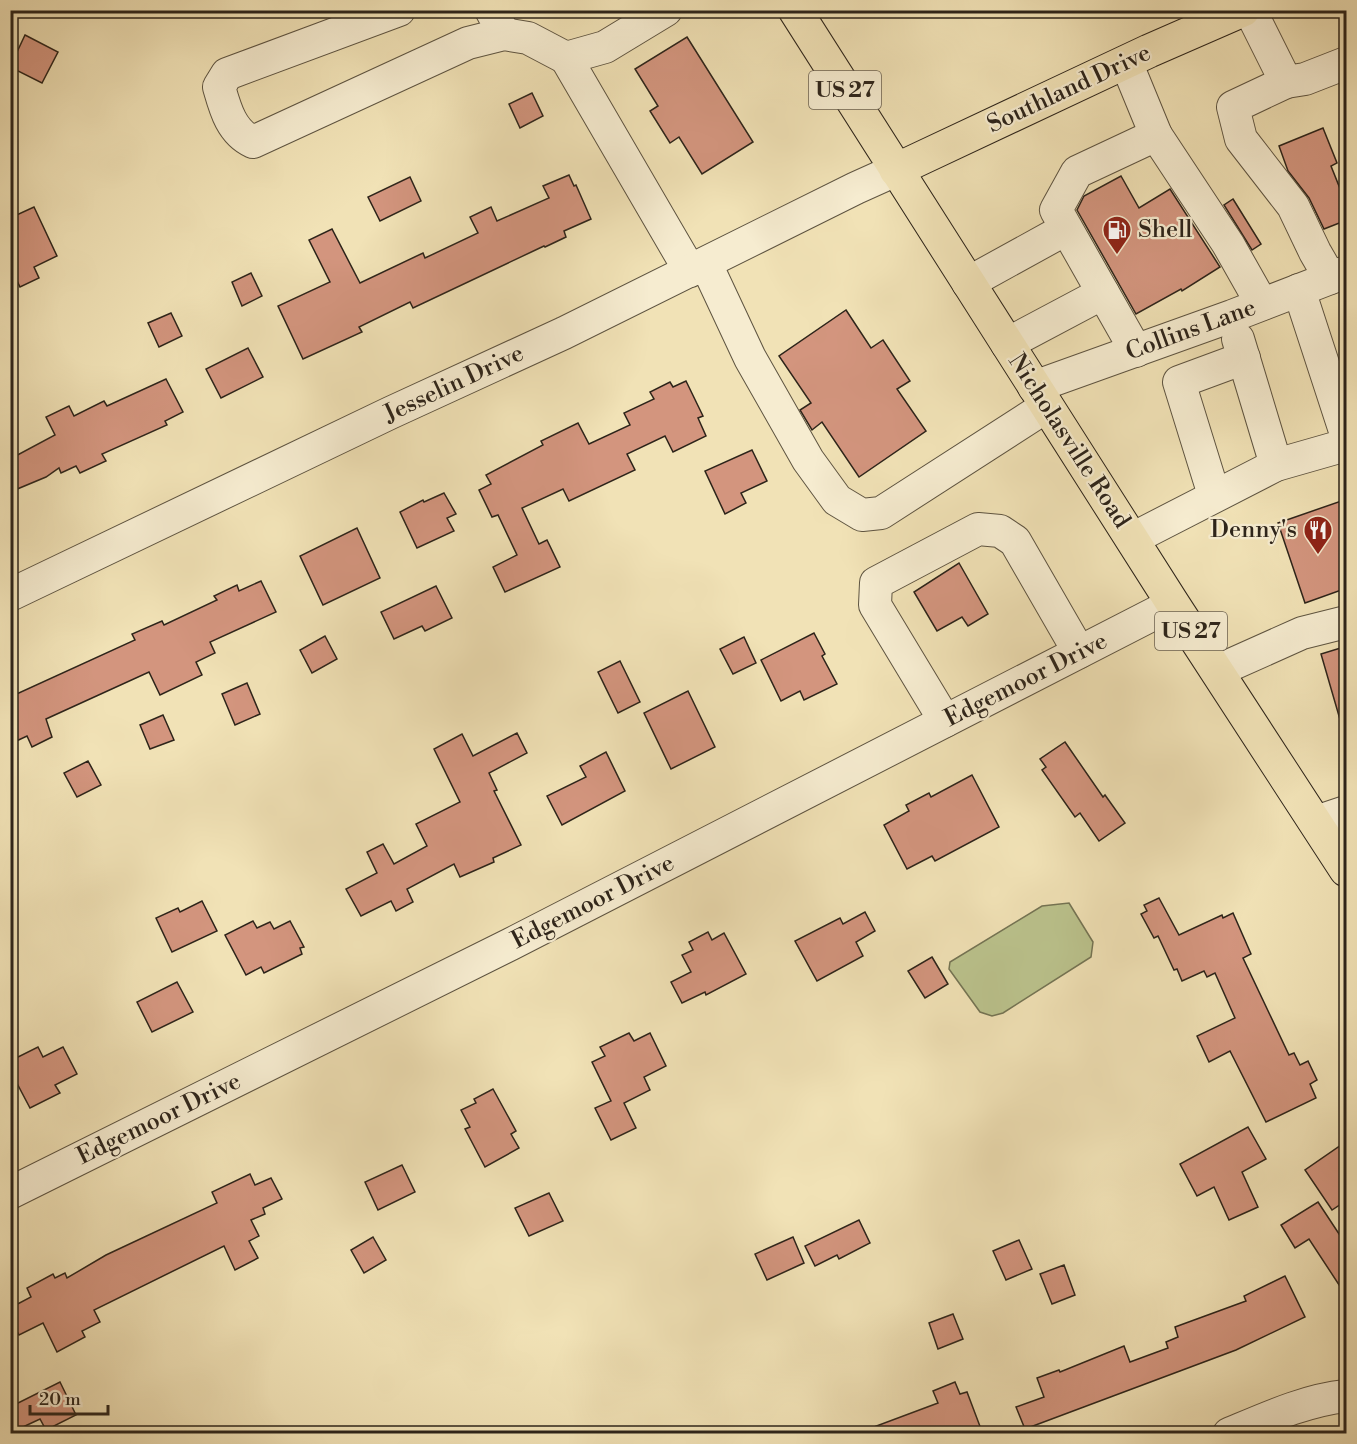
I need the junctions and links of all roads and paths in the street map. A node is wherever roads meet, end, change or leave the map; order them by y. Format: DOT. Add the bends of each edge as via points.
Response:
graph roads {
  1 [pos="399,10"];
  2 [pos="666,10"];
  3 [pos="795,10"];
  4 [pos="1250,10"];
  5 [pos="1225,14"];
  6 [pos="497,22"];
  7 [pos="566,58"];
  8 [pos="1126,62"];
  9 [pos="1347,63"];
  10 [pos="1286,82"];
  11 [pos="1156,135"];
  12 [pos="896,170"];
  13 [pos="1066,229"];
  14 [pos="698,267"];
  15 [pos="1338,275"];
  16 [pos="968,283"];
  17 [pos="1299,290"];
  18 [pos="1103,293"];
  19 [pos="1262,304"];
  20 [pos="1232,316"];
  21 [pos="1007,344"];
  22 [pos="1136,351"];
  23 [pos="1244,358"];
  24 [pos="1041,396"];
  25 [pos="1347,434"];
  26 [pos="1347,445"];
  27 [pos="1276,465"];
  28 [pos="1214,495"];
  29 [pos="1132,539"];
  30 [pos="10,595"];
  31 [pos="1173,604"];
  32 [pos="1347,622"];
  33 [pos="1079,652"];
  34 [pos="1217,671"];
  35 [pos="945,721"];
  36 [pos="1331,817"];
  37 [pos="1347,870"];
  38 [pos="10,1193"];
  39 [pos="1341,1390"];
  40 [pos="1229,1434"];
  1 -- 6 [label="street" via="227,74 219,87 226,114 243,138 253,142 468,44"];
  2 -- 7 [label="street" via="605,46"];
  3 -- 12 [label="main road, Nicholasville Road / US 27"];
  4 -- 10 [label="street"];
  5 -- 8 [label="main road, Southland Drive"];
  6 -- 7 [label="street"];
  7 -- 14 [label="street, Collins Lane"];
  8 -- 11 [label="street"];
  8 -- 12 [label="main road, Southland Drive"];
  9 -- 10 [label="street"];
  10 -- 15 [label="street" via="1233,106 1241,139 1293,206 1315,252"];
  11 -- 13 [label="street" via="1077,172 1056,210"];
  11 -- 19 [label="street" via="1228,244"];
  12 -- 14 [label="street, Jesselin Drive"];
  12 -- 16 [label="main road, Nicholasville Road / US 27"];
  13 -- 16 [label="street"];
  13 -- 18 [label="street"];
  14 -- 24 [label="street, Collins Lane" via="808,460 837,500 862,515 881,513"];
  14 -- 30 [label="street, Jesselin Drive"];
  15 -- 17 [label="street, Collins Lane"];
  16 -- 21 [label="main road, Nicholasville Road / US 27"];
  17 -- 19 [label="street, Collins Lane"];
  17 -- 25 [label="street"];
  18 -- 21 [label="street"];
  18 -- 22 [label="street"];
  19 -- 20 [label="street, Collins Lane"];
  20 -- 22 [label="street, Collins Lane"];
  20 -- 23 [label="street"];
  21 -- 24 [label="main road, Nicholasville Road / US 27"];
  22 -- 24 [label="street, Collins Lane"];
  23 -- 27 [label="street"];
  23 -- 28 [label="street" via="1179,382"];
  24 -- 29 [label="main road, Nicholasville Road / US 27"];
  26 -- 27 [label="street"];
  27 -- 28 [label="street"];
  28 -- 29 [label="street"];
  29 -- 31 [label="main road, Nicholasville Road / US 27"];
  31 -- 33 [label="street, Edgemoor Drive"];
  31 -- 34 [label="main road, Nicholasville Road / US 27"];
  32 -- 34 [label="street" via="1302,633"];
  33 -- 35 [label="street, Edgemoor Drive"];
  33 -- 35 [label="street" via="1015,541 1000,531 978,529 876,583 875,605"];
  34 -- 36 [label="main road, Nicholasville Road / US 27"];
  35 -- 38 [label="street, Edgemoor Drive"];
  36 -- 37 [label="main road, Nicholasville Road / US 27"];
  39 -- 40 [label="street"];
}
